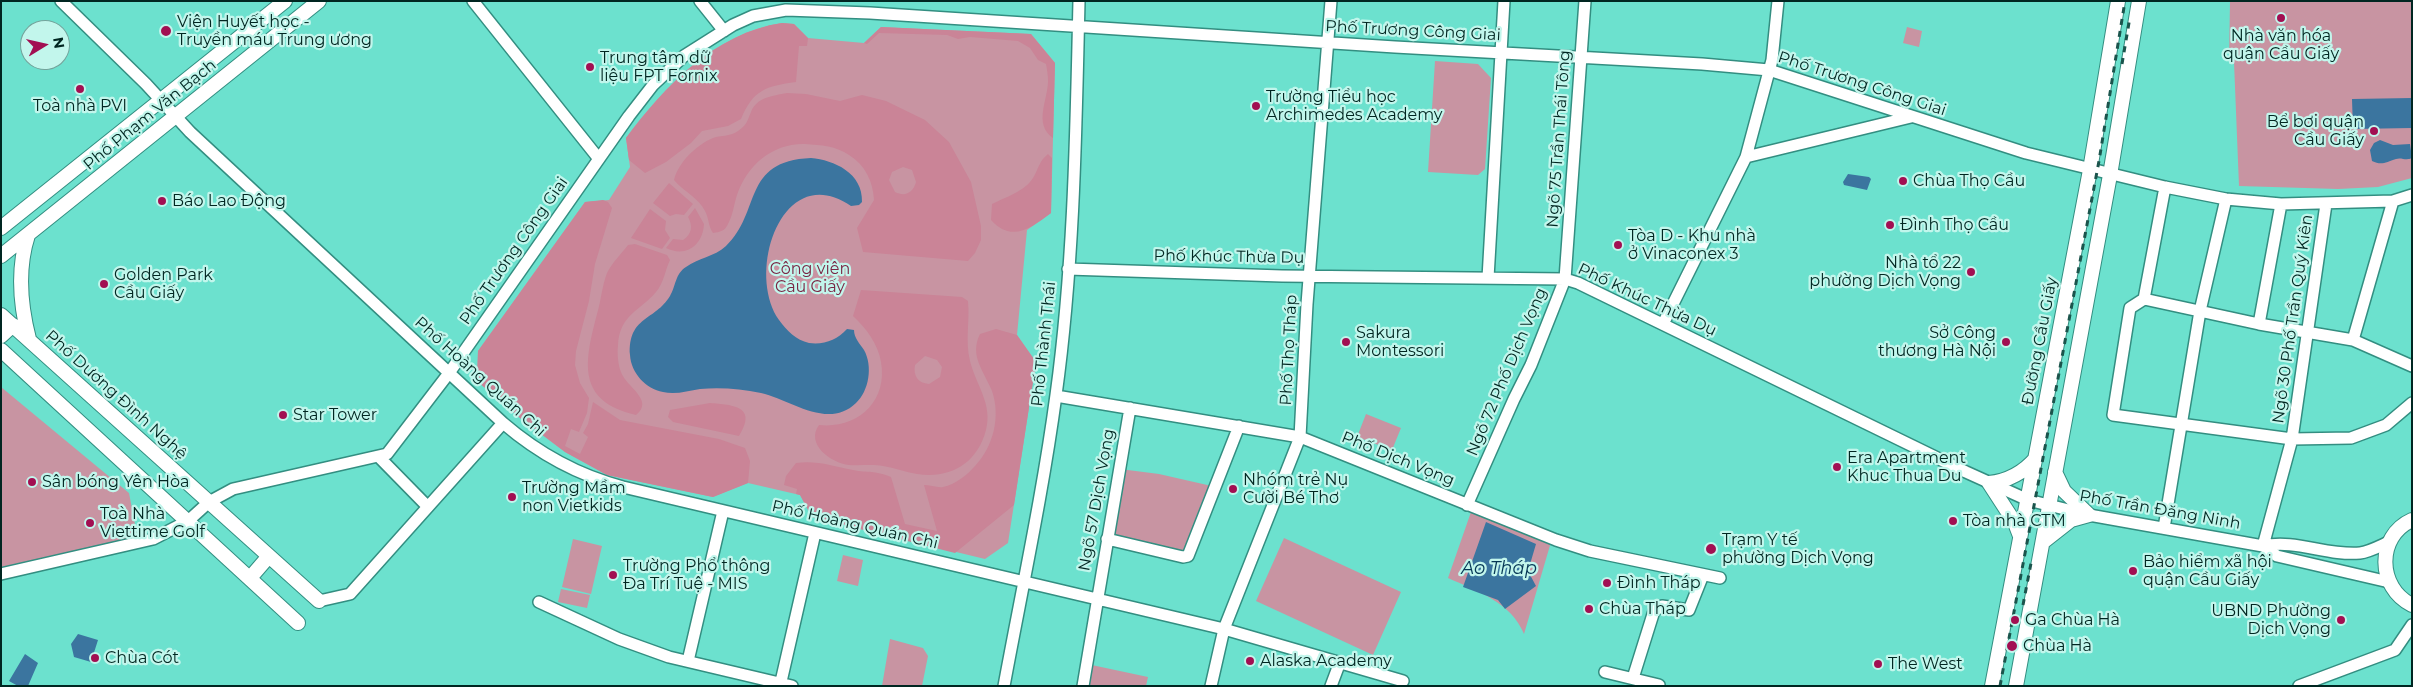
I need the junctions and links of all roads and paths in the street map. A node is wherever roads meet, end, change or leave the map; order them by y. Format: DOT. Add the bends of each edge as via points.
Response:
graph roads {
  1 [pos="61,1"];
  2 [pos="285,1"];
  3 [pos="319,1"];
  4 [pos="473,1"];
  5 [pos="700,1"];
  6 [pos="1079,1"];
  7 [pos="1331,1"];
  8 [pos="1504,1"];
  9 [pos="1584,1"];
  10 [pos="1778,1"];
  11 [pos="2118,6"];
  12 [pos="870,7"];
  13 [pos="2138,8"];
  14 [pos="1078,26"];
  15 [pos="724,31"];
  16 [pos="1328,42"];
  17 [pos="1502,53"];
  18 [pos="1580,57"];
  19 [pos="1768,70"];
  20 [pos="161,100"];
  21 [pos="175,116"];
  22 [pos="1913,117"];
  23 [pos="1746,157"];
  24 [pos="599,159"];
  25 [pos="2090,170"];
  26 [pos="2110,175"];
  27 [pos="2165,187"];
  28 [pos="2412,195"];
  29 [pos="2226,199"];
  30 [pos="2393,200"];
  31 [pos="2281,204"];
  32 [pos="2326,204"];
  33 [pos="4,226"];
  34 [pos="26,236"];
  35 [pos="1,256"];
  36 [pos="1068,269"];
  37 [pos="1310,275"];
  38 [pos="1488,278"];
  39 [pos="1565,279"];
  40 [pos="2144,299"];
  41 [pos="2200,311"];
  42 [pos="1,315"];
  43 [pos="1663,324"];
  44 [pos="2259,324"];
  45 [pos="13,325"];
  46 [pos="2306,332"];
  47 [pos="1,336"];
  48 [pos="29,340"];
  49 [pos="2353,340"];
  50 [pos="3,352"];
  51 [pos="2412,366"];
  52 [pos="448,373"];
  53 [pos="1056,396"];
  54 [pos="2412,403"];
  55 [pos="1130,408"];
  56 [pos="503,423"];
  57 [pos="2180,423"];
  58 [pos="1239,426"];
  59 [pos="1300,437"];
  60 [pos="2292,439"];
  61 [pos="379,456"];
  62 [pos="2036,458"];
  63 [pos="2055,472"];
  64 [pos="1989,483"];
  65 [pos="2028,500"];
  66 [pos="209,502"];
  67 [pos="1467,505"];
  68 [pos="428,507"];
  69 [pos="2050,507"];
  70 [pos="723,511"];
  71 [pos="2089,515"];
  72 [pos="2411,519"];
  73 [pos="188,521"];
  74 [pos="2164,528"];
  75 [pos="815,533"];
  76 [pos="2020,536"];
  77 [pos="1107,539"];
  78 [pos="2043,542"];
  79 [pos="2389,542"];
  80 [pos="2263,546"];
  81 [pos="268,556"];
  82 [pos="1,574"];
  83 [pos="1702,575"];
  84 [pos="250,578"];
  85 [pos="1720,578"];
  86 [pos="1024,582"];
  87 [pos="2389,582"];
  88 [pos="1096,598"];
  89 [pos="319,601"];
  90 [pos="538,602"];
  91 [pos="2412,605"];
  92 [pos="298,623"];
  93 [pos="2412,625"];
  94 [pos="1224,629"];
  95 [pos="688,661"];
  96 [pos="1340,662"];
  97 [pos="1605,672"];
  98 [pos="2331,674"];
  99 [pos="1633,678"];
  100 [pos="1402,681"];
  101 [pos="780,684"];
  102 [pos="1659,685"];
  103 [pos="792,686"];
  104 [pos="1004,686"];
  105 [pos="1083,686"];
  106 [pos="1211,686"];
  107 [pos="1331,686"];
  108 [pos="1992,686"];
  109 [pos="2016,686"];
  110 [pos="2299,686"];
  111 [pos="2336,686"];
  1 -- 20 [label="street, Phố Hoàng Quán Chi"];
  2 -- 20 [label="main road, Phố Phạm Văn Bạch"];
  3 -- 21 [label="main road, Phố Phạm Văn Bạch"];
  4 -- 24 [label="street"];
  5 -- 15 [label="street"];
  6 -- 14 [label="street, Phố Thành Thái"];
  7 -- 16 [label="street, Phố Thọ Tháp"];
  8 -- 17 [label="street"];
  9 -- 18 [label="street, Ngõ 75 Trần Thái Tông"];
  10 -- 19 [label="street"];
  11 -- 13 [label="main road"];
  11 -- 25 [label="main road, Đường Cầu Giấy"];
  12 -- 14 [label="street, Phố Trương Công Giai"];
  12 -- 15 [label="street, Phố Trương Công Giai" via="772,11 753,16"];
  13 -- 26 [label="main road"];
  14 -- 16 [label="street, Phố Trương Công Giai"];
  14 -- 36 [label="street, Phố Thành Thái"];
  15 -- 24 [label="street, Phố Trương Công Giai" via="684,56 653,85"];
  16 -- 17 [label="street, Phố Trương Công Giai"];
  16 -- 37 [label="street, Phố Thọ Tháp"];
  17 -- 18 [label="street, Phố Trương Công Giai"];
  17 -- 38 [label="street"];
  18 -- 19 [label="street, Phố Trương Công Giai"];
  18 -- 39 [label="street, Ngõ 75 Trần Thái Tông"];
  19 -- 22 [label="street, Phố Trương Công Giai"];
  19 -- 23 [label="street"];
  20 -- 21 [label="street, Phố Hoàng Quán Chi"];
  20 -- 33 [label="main road, Phố Phạm Văn Bạch"];
  21 -- 34 [label="main road, Phố Phạm Văn Bạch"];
  21 -- 52 [label="street, Phố Hoàng Quán Chi"];
  22 -- 23 [label="street"];
  22 -- 25 [label="street, Phố Trương Công Giai"];
  23 -- 43 [label="street"];
  24 -- 52 [label="street, Phố Trương Công Giai"];
  25 -- 26 [label="street, Phố Trương Công Giai"];
  25 -- 62 [label="main road, Đường Cầu Giấy"];
  26 -- 27 [label="street, Phố Trương Công Giai"];
  26 -- 63 [label="main road"];
  27 -- 29 [label="street, Phố Trương Công Giai"];
  27 -- 40 [label="street"];
  28 -- 30 [label="street, Phố Trương Công Giai"];
  29 -- 31 [label="street, Phố Trương Công Giai"];
  29 -- 41 [label="street"];
  30 -- 32 [label="street, Phố Trương Công Giai"];
  30 -- 49 [label="street"];
  31 -- 32 [label="street, Phố Trương Công Giai"];
  31 -- 44 [label="street"];
  32 -- 46 [label="street, Ngõ 30 Phố Trần Quý Kiên"];
  33 -- 34 [label="main road"];
  34 -- 35 [label="main road, Phố Phạm Văn Bạch"];
  34 -- 48 [label="main road" via="20,285"];
  36 -- 37 [label="street, Phố Khúc Thừa Dụ"];
  36 -- 53 [label="street, Phố Thành Thái"];
  37 -- 38 [label="street, Phố Khúc Thừa Dụ"];
  37 -- 59 [label="street, Phố Thọ Tháp"];
  38 -- 39 [label="street, Phố Khúc Thừa Dụ"];
  39 -- 43 [label="street, Phố Khúc Thừa Dụ"];
  39 -- 67 [label="street, Ngõ 72 Phố Dịch Vọng" via="1531,365"];
  40 -- 41 [label="street"];
  40 -- 57 [label="street" via="2130,308 2114,415"];
  41 -- 44 [label="street"];
  41 -- 57 [label="street"];
  42 -- 45 [label="main road, Phố Dương Đình Nghệ"];
  43 -- 64 [label="street, Phố Khúc Thừa Dụ"];
  44 -- 46 [label="street"];
  45 -- 47 [label="main road"];
  45 -- 48 [label="main road, Phố Dương Đình Nghệ"];
  46 -- 49 [label="street"];
  46 -- 60 [label="street, Ngõ 30 Phố Trần Quý Kiên"];
  48 -- 66 [label="main road, Phố Dương Đình Nghệ"];
  49 -- 51 [label="street"];
  50 -- 73 [label="main road"];
  52 -- 56 [label="street, Phố Hoàng Quán Chi"];
  52 -- 61 [label="street, Phố Trương Công Giai" via="393,448"];
  53 -- 55 [label="street, Phố Dịch Vọng"];
  53 -- 86 [label="street, Phố Thành Thái"];
  54 -- 60 [label="street" via="2386,425 2351,438"];
  55 -- 58 [label="street, Phố Dịch Vọng"];
  55 -- 77 [label="street, Ngõ 57 Dịch Vọng"];
  56 -- 68 [label="street"];
  56 -- 70 [label="street, Phố Hoàng Quán Chi" via="550,459 584,475 616,486"];
  57 -- 60 [label="street"];
  57 -- 74 [label="street"];
  58 -- 59 [label="street, Phố Dịch Vọng"];
  58 -- 77 [label="street" via="1188,556"];
  59 -- 67 [label="street, Phố Dịch Vọng"];
  59 -- 94 [label="street, Phố Thọ Tháp"];
  60 -- 80 [label="street, Ngõ 30 Phố Trần Quý Kiên"];
  61 -- 66 [label="street, Phố Trương Công Giai" via="233,489"];
  61 -- 68 [label="street"];
  62 -- 64 [label="main road" via="2014,476"];
  62 -- 65 [label="main road, Đường Cầu Giấy"];
  63 -- 69 [label="main road"];
  63 -- 71 [label="main road" via="2064,490"];
  64 -- 65 [label="street, Phố Khúc Thừa Dụ"];
  64 -- 76 [label="main road" via="2016,523"];
  65 -- 69 [label="street, Phố Trần Đăng Ninh"];
  65 -- 76 [label="main road, Đường Cầu Giấy"];
  66 -- 73 [label="street, Phố Trương Công Giai"];
  66 -- 81 [label="main road, Phố Dương Đình Nghệ"];
  67 -- 83 [label="street, Phố Dịch Vọng" via="1590,551"];
  68 -- 89 [label="street" via="350,594"];
  69 -- 71 [label="street, Phố Trần Đăng Ninh"];
  69 -- 78 [label="main road"];
  70 -- 75 [label="street, Phố Hoàng Quán Chi"];
  70 -- 95 [label="street"];
  71 -- 74 [label="street, Phố Trần Đăng Ninh"];
  71 -- 78 [label="main road" via="2071,520"];
  72 -- 79 [label="main road"];
  73 -- 82 [label="street, Phố Trương Công Giai" via="153,539"];
  73 -- 84 [label="main road"];
  74 -- 80 [label="street, Phố Trần Đăng Ninh"];
  75 -- 86 [label="street, Phố Hoàng Quán Chi"];
  75 -- 101 [label="street"];
  76 -- 108 [label="main road, Đường Cầu Giấy"];
  77 -- 88 [label="street, Ngõ 57 Dịch Vọng"];
  78 -- 109 [label="main road"];
  79 -- 80 [label="street, Phố Trần Đăng Ninh" via="2361,553 2339,553 2280,543"];
  79 -- 87 [label="main road" via="2385,560"];
  80 -- 87 [label="street, Phố Trần Đăng Ninh" via="2278,556"];
  81 -- 84 [label="main road"];
  81 -- 89 [label="main road, Phố Dương Đình Nghệ"];
  83 -- 85 [label="street, Phố Dịch Vọng"];
  83 -- 99 [label="street" via="1690,610 1658,606 1654,611"];
  84 -- 92 [label="main road"];
  86 -- 88 [label="street, Phố Hoàng Quán Chi"];
  86 -- 104 [label="street, Phố Thành Thái"];
  87 -- 91 [label="main road" via="2397,595"];
  88 -- 94 [label="street, Phố Hoàng Quán Chi"];
  88 -- 105 [label="street, Ngõ 57 Dịch Vọng"];
  90 -- 95 [label="street" via="619,639"];
  93 -- 98 [label="street" via="2395,650"];
  94 -- 96 [label="street, Phố Hoàng Quán Chi"];
  94 -- 106 [label="street, Phố Thọ Tháp"];
  95 -- 101 [label="street"];
  96 -- 100 [label="street, Phố Hoàng Quán Chi"];
  96 -- 107 [label="street"];
  97 -- 99 [label="street"];
  98 -- 110 [label="street"];
  98 -- 111 [label="street"];
  99 -- 102 [label="street"];
  101 -- 103 [label="street"];
}
